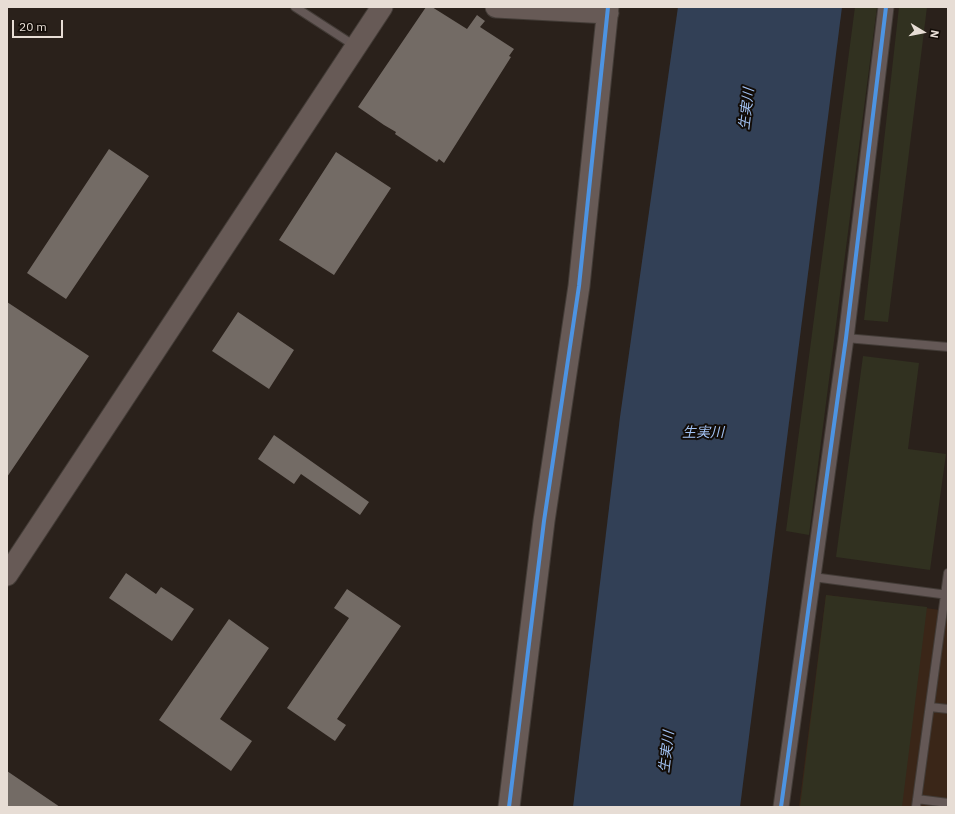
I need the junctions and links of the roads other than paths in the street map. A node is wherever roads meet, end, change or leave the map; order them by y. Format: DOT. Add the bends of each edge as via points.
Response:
graph roads {
  1 [pos="295,7"];
  2 [pos="382,7"];
  3 [pos="496,7"];
  4 [pos="886,7"];
  5 [pos="608,10"];
  6 [pos="356,47"];
  7 [pos="846,338"];
  8 [pos="948,347"];
  9 [pos="948,573"];
  10 [pos="7,575"];
  11 [pos="813,577"];
  12 [pos="946,594"];
  13 [pos="930,707"];
  14 [pos="948,709"];
  15 [pos="916,803"];
  16 [pos="948,803"];
  17 [pos="509,807"];
  18 [pos="781,807"];
  1 -- 6 [label="lane"];
  2 -- 6 [label="street"];
  3 -- 5 [label="street"];
  4 -- 7 [label="street"];
  5 -- 17 [label="street" via="579,286 544,521"];
  6 -- 10 [label="street"];
  7 -- 8 [label="lane"];
  7 -- 11 [label="street"];
  9 -- 12 [label="lane"];
  11 -- 12 [label="lane"];
  11 -- 18 [label="street"];
  12 -- 13 [label="lane"];
  13 -- 14 [label="lane"];
  13 -- 15 [label="lane"];
  15 -- 16 [label="lane"];
}
